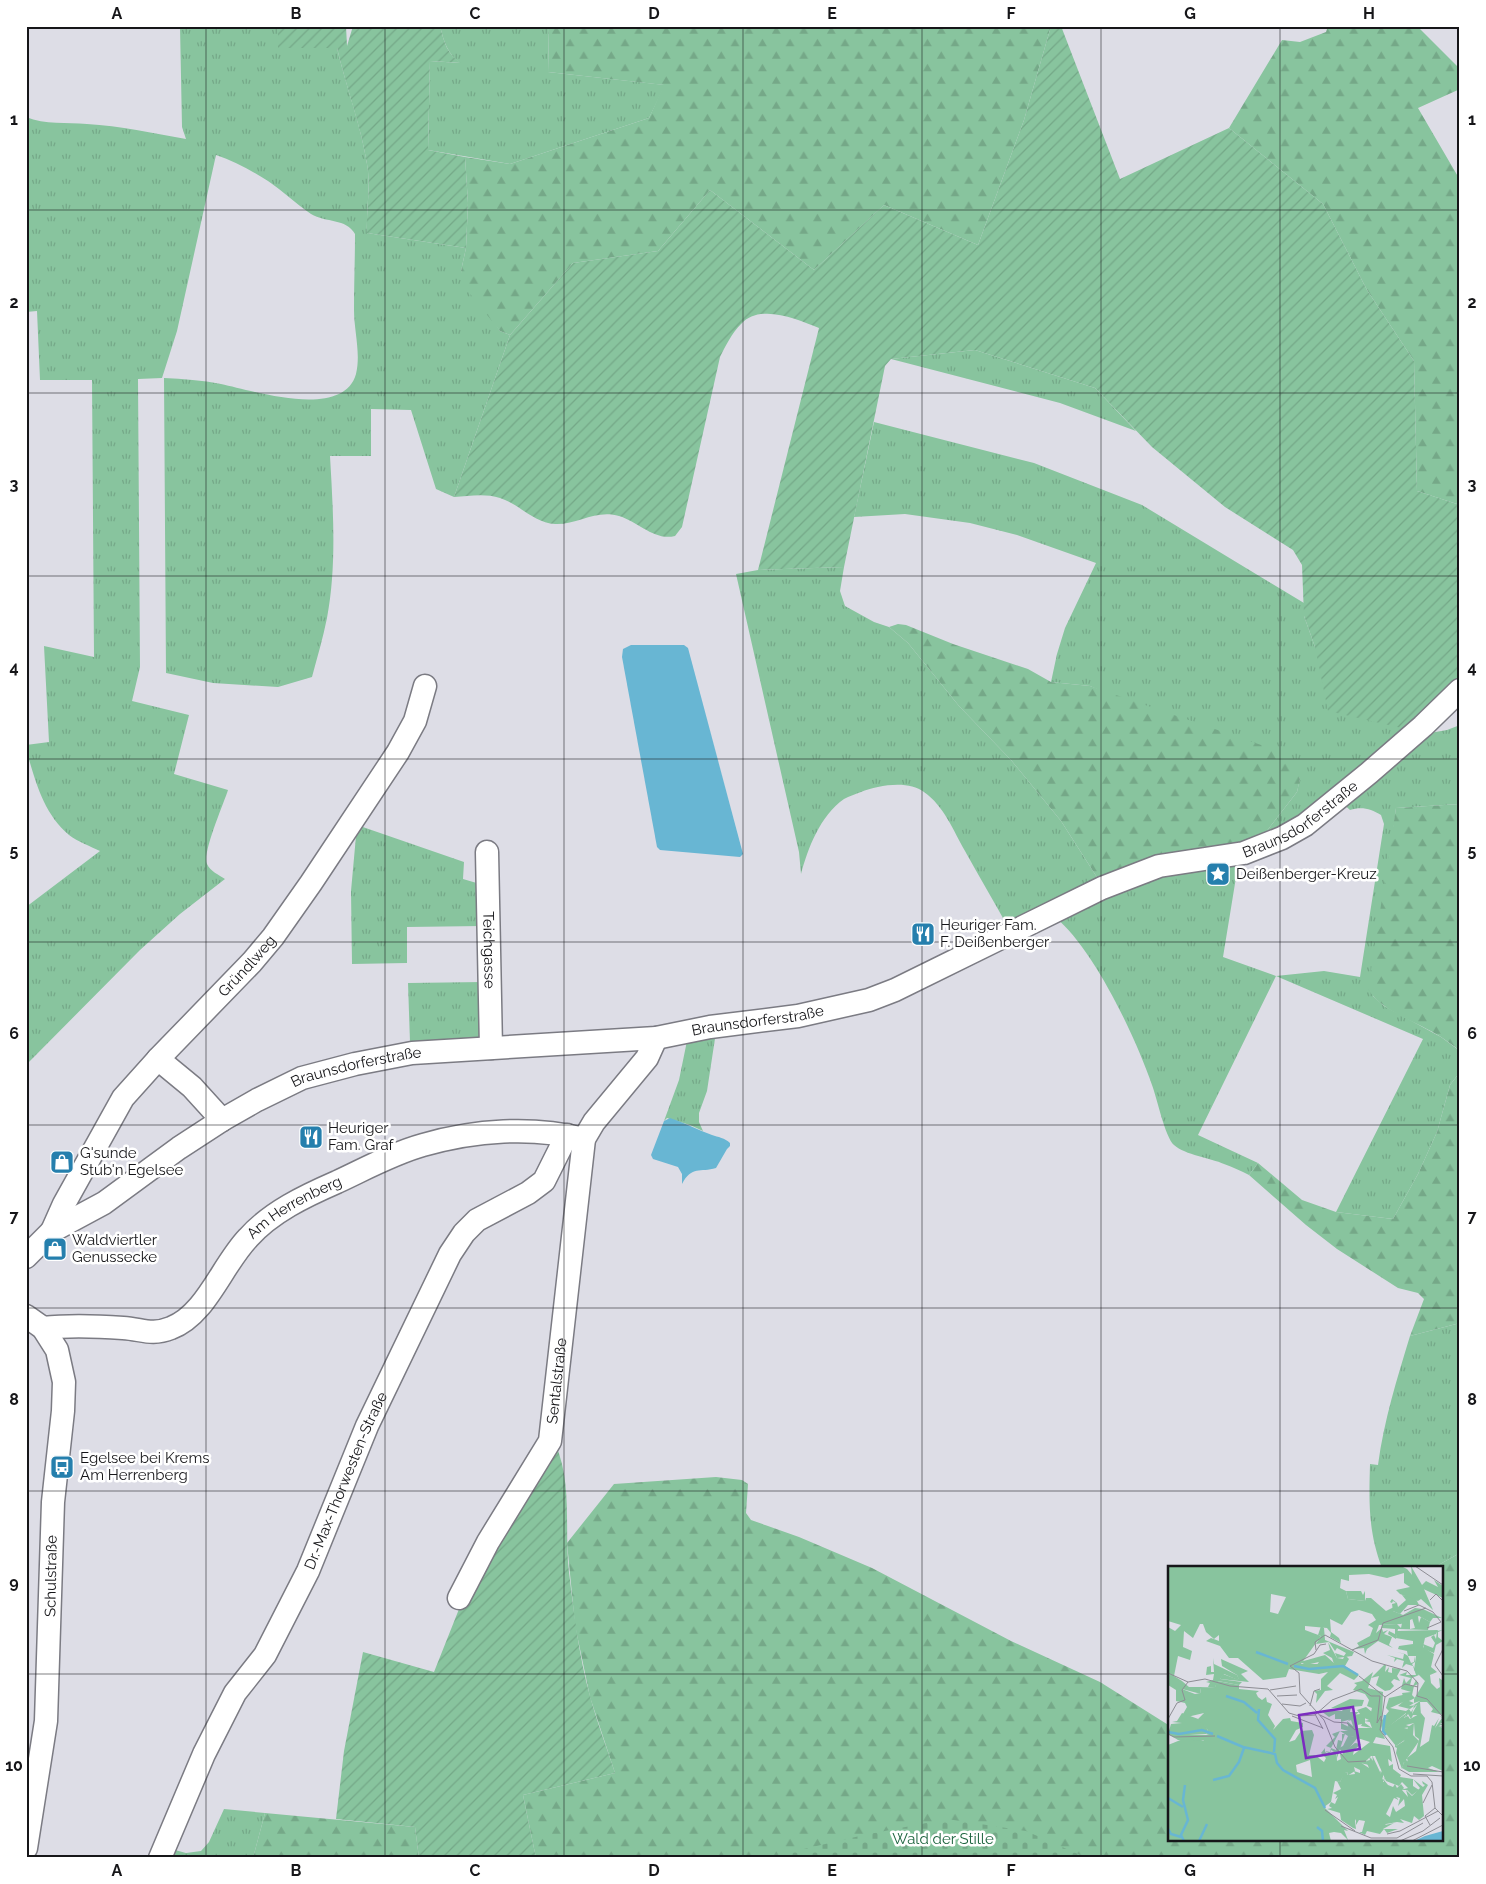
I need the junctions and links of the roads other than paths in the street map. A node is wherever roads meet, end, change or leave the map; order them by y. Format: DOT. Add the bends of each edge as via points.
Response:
graph roads {
  1 [pos="425,686"];
  2 [pos="1460,690"];
  3 [pos="487,852"];
  4 [pos="656,1038"];
  5 [pos="491,1048"];
  6 [pos="158,1058"];
  7 [pos="222,1120"];
  8 [pos="576,1137"];
  9 [pos="52,1231"];
  10 [pos="26,1257"];
  11 [pos="35,1322"];
  12 [pos="459,1598"];
  13 [pos="26,1848"];
  14 [pos="160,1858"];
  1 -- 6 [label="street, Gründlweg" via="415,721 398,752 273,937"];
  2 -- 4 [label="street, Braunsdorferstraße" via="1370,773 1305,825 1282,838 1244,853 1159,866 1110,885 896,990 869,1000 798,1016 710,1027"];
  3 -- 5 [label="street, Teichgasse"];
  4 -- 5 [label="street, Braunsdorferstraße"];
  4 -- 8 [label="street, Dr.-Max-Thorwesten-Straße" via="647,1058 594,1122"];
  5 -- 7 [label="street, Braunsdorferstraße" via="412,1053 302,1078"];
  6 -- 7 [label="street" via="192,1087"];
  6 -- 9 [label="street, Gründlweg" via="124,1098"];
  7 -- 9 [label="street, Braunsdorferstraße" via="104,1203"];
  8 -- 11 [label="street, Am Herrenberg" via="543,1131 463,1136 423,1145 314,1192 271,1217 248,1237 201,1304 184,1322 170,1329 153,1333"];
  8 -- 12 [label="street, Sentalstraße" via="550,1441 488,1542"];
  8 -- 14 [label="street, Dr.-Max-Thorwesten-Straße" via="558,1156 544,1181 477,1220 450,1254 367,1426 308,1571 265,1655 235,1693 204,1754"];
  9 -- 10 [label="street, Braunsdorferstraße"];
  11 -- 13 [label="street, Schulstraße" via="57,1350 64,1382 53,1502 46,1721"];
}
